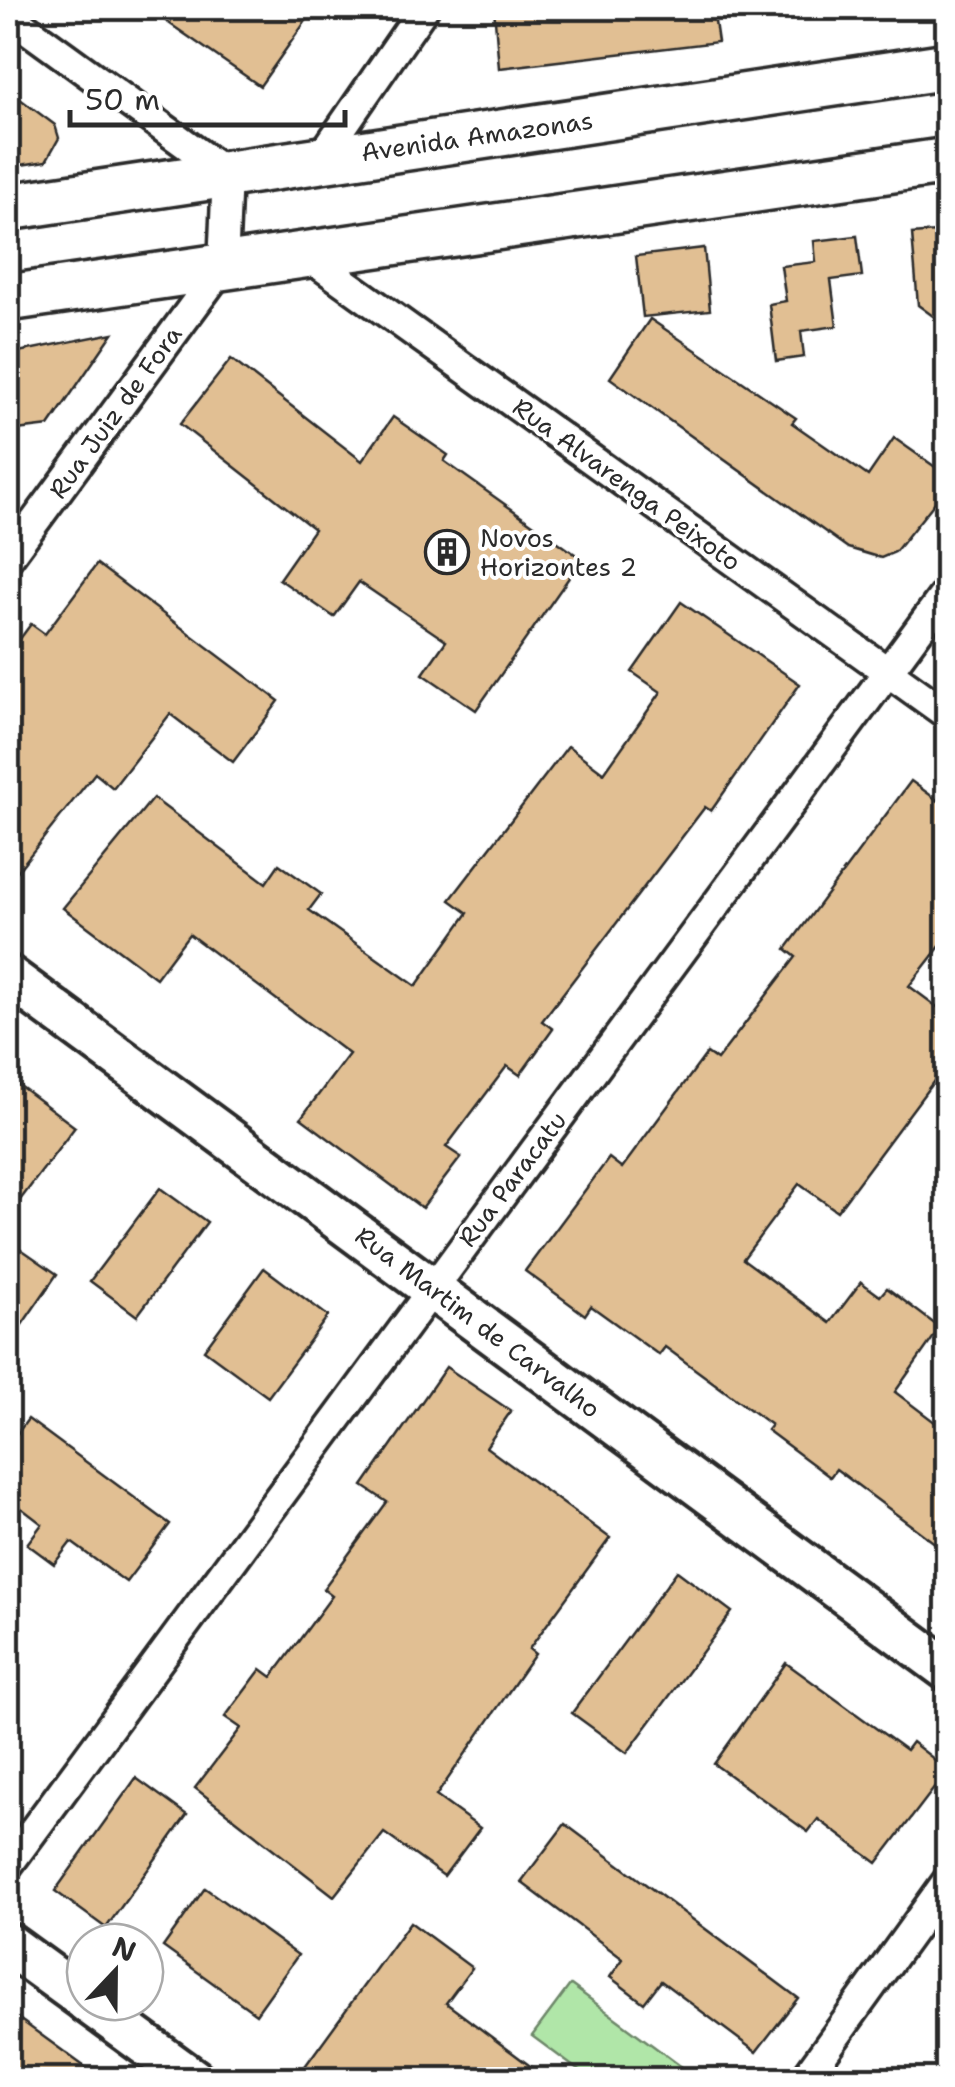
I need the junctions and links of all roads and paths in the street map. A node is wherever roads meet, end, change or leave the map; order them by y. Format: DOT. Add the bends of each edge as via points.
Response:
graph roads {
  1 [pos="424,8"];
  2 [pos="8,15"];
  3 [pos="948,66"];
  4 [pos="320,159"];
  5 [pos="948,161"];
  6 [pos="227,174"];
  7 [pos="8,207"];
  8 [pos="305,254"];
  9 [pos="223,266"];
  10 [pos="8,298"];
  11 [pos="8,558"];
  12 [pos="948,590"];
  13 [pos="888,671"];
  14 [pos="948,715"];
  15 [pos="8,976"];
  16 [pos="432,1287"];
  17 [pos="948,1670"];
  18 [pos="8,1866"];
  19 [pos="948,1880"];
  20 [pos="8,1944"];
  21 [pos="65,1986"];
  22 [pos="115,2022"];
  23 [pos="194,2080"];
  24 [pos="804,2080"];
  1 -- 4 [label="street"];
  2 -- 6 [label="street"];
  3 -- 4 [label="main road, Avenida Amazonas"];
  4 -- 6 [label="main road, Avenida Amazonas"];
  5 -- 8 [label="main road"];
  6 -- 7 [label="main road, Avenida Amazonas"];
  6 -- 9 [label="street"];
  8 -- 9 [label="main road"];
  8 -- 13 [label="street, Rua Alvarenga Peixoto"];
  9 -- 10 [label="main road"];
  9 -- 11 [label="street, Rua Juiz de Fora"];
  12 -- 13 [label="street, Rua Paracatu"];
  13 -- 14 [label="street, Rua Alvarenga Peixoto"];
  13 -- 16 [label="street, Rua Paracatu"];
  15 -- 16 [label="street, Rua Martim de Carvalho"];
  16 -- 17 [label="street, Rua Martim de Carvalho"];
  16 -- 18 [label="street, Rua Paracatu"];
  19 -- 24 [label="street"];
  20 -- 21 [label="street"];
  22 -- 23 [label="street"];
}
